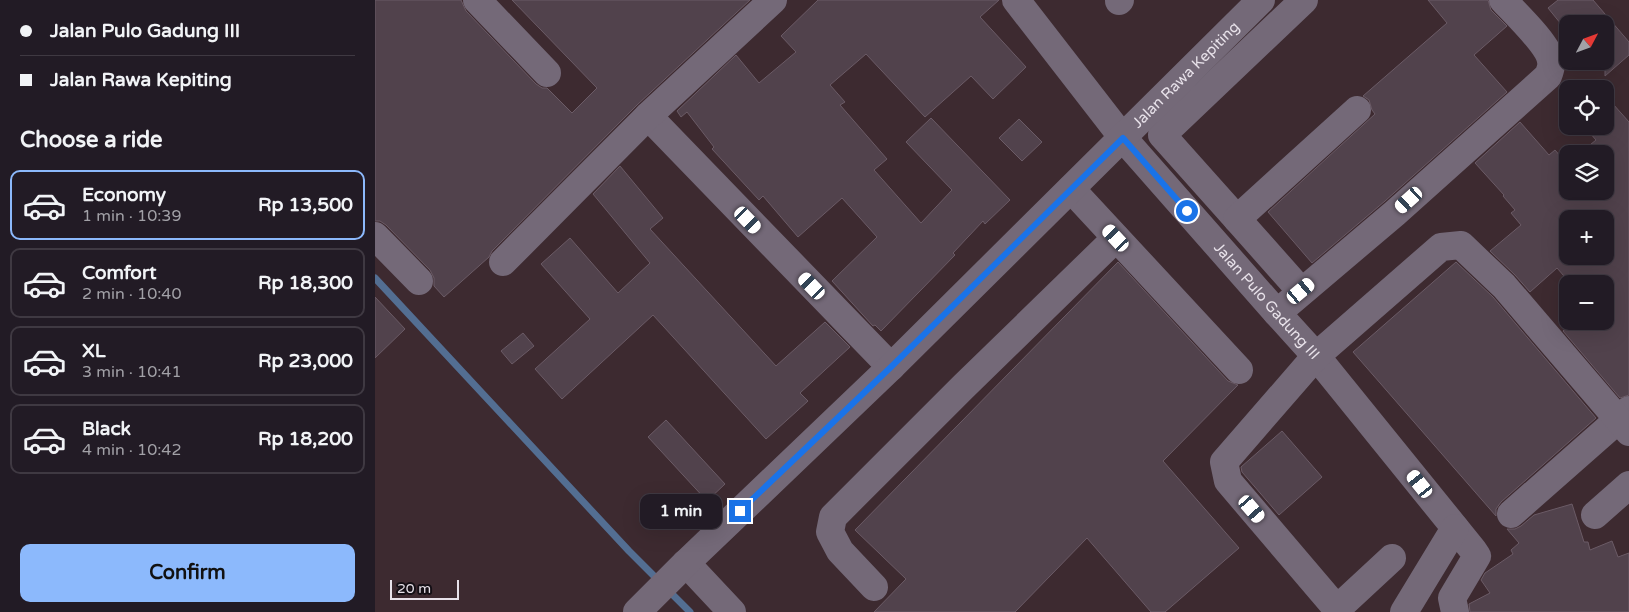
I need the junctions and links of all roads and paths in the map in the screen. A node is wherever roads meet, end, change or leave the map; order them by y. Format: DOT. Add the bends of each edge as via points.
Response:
graph roads {
  1 [pos="477,0"];
  2 [pos="773,0"];
  3 [pos="1017,0"];
  4 [pos="1261,0"];
  5 [pos="1304,0"];
  6 [pos="1503,0"];
  7 [pos="547,73"];
  8 [pos="1357,110"];
  9 [pos="648,116"];
  10 [pos="1123,138"];
  11 [pos="1071,189"];
  12 [pos="1237,219"];
  13 [pos="375,236"];
  14 [pos="1116,238"];
  15 [pos="503,262"];
  16 [pos="419,282"];
  17 [pos="1301,291"];
  18 [pos="1277,313"];
  19 [pos="1316,356"];
  20 [pos="891,367"];
  21 [pos="1239,370"];
  22 [pos="1625,421"];
  23 [pos="1629,485"];
  24 [pos="1511,514"];
  25 [pos="1595,515"];
  26 [pos="1455,528"];
  27 [pos="1392,558"];
  28 [pos="681,568"];
  29 [pos="874,587"];
  30 [pos="646,603"];
  31 [pos="1336,611"];
  32 [pos="732,612"];
  33 [pos="1404,612"];
  34 [pos="1455,612"];
  1 -- 7 [label="street"];
  2 -- 9 [label="street"];
  3 -- 10 [label="street, Jalan Pulo Gadung III"];
  4 -- 10 [label="street, Jalan Rawa Kepiting"];
  5 -- 12 [label="street" via="1162,135"];
  6 -- 17 [label="street" via="1549,54 1548,76 1395,213"];
  8 -- 12 [label="street"];
  9 -- 15 [label="street"];
  9 -- 20 [label="street"];
  10 -- 11 [label="street, Jalan Rawa Kepiting"];
  10 -- 18 [label="street, Jalan Pulo Gadung III"];
  11 -- 14 [label="street"];
  11 -- 20 [label="street, Jalan Rawa Kepiting"];
  12 -- 17 [label="street"];
  13 -- 16 [label="street"];
  14 -- 21 [label="street"];
  14 -- 29 [label="street" via="833,517 830,532 840,550"];
  17 -- 18 [label="street"];
  18 -- 19 [label="street, Jalan Pulo Gadung III"];
  19 -- 22 [label="street" via="1441,247 1461,245 1505,286"];
  19 -- 26 [label="street, Jalan Pulo Gadung III"];
  19 -- 31 [label="street" via="1224,462 1228,481"];
  20 -- 28 [label="street, Jalan Rawa Kepiting"];
  22 -- 24 [label="street"];
  23 -- 25 [label="street"];
  26 -- 33 [label="street"];
  26 -- 34 [label="street, Jalan Pulo Gadung III" via="1477,556 1452,598"];
  27 -- 31 [label="street"];
  28 -- 30 [label="street, Jalan Rawa Kepiting"];
  28 -- 32 [label="street"];
}
